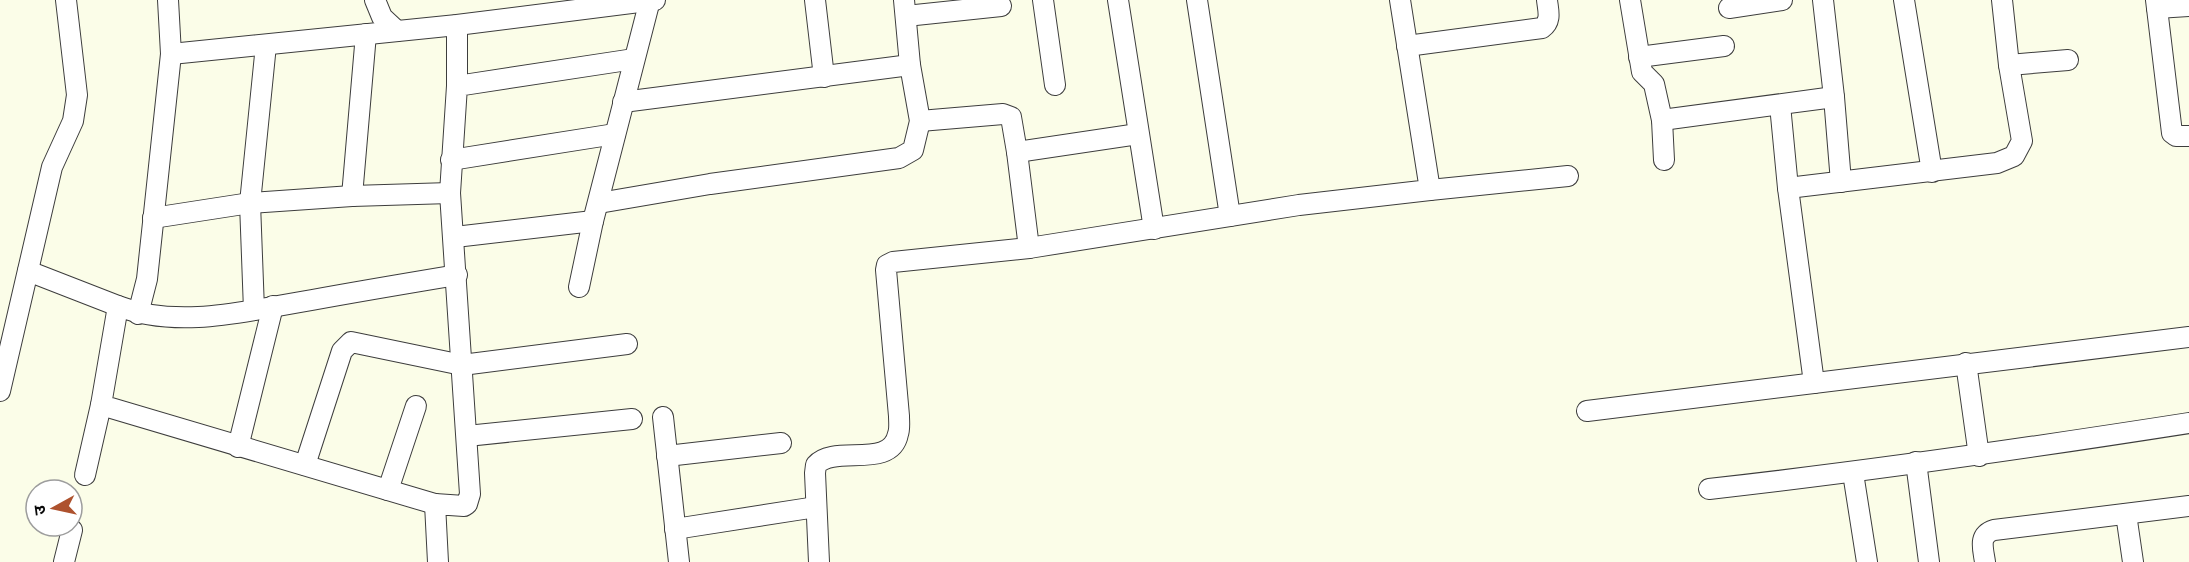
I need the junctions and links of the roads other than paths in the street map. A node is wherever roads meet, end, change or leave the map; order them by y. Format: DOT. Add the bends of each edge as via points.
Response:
graph roads {
  1 [pos="66,0"];
  2 [pos="168,0"];
  3 [pos="375,0"];
  4 [pos="650,0"];
  5 [pos="655,0"];
  6 [pos="815,0"];
  7 [pos="1043,0"];
  8 [pos="1118,0"];
  9 [pos="1197,0"];
  10 [pos="1400,0"];
  11 [pos="1547,0"];
  12 [pos="1630,0"];
  13 [pos="1782,0"];
  14 [pos="1823,0"];
  15 [pos="1904,0"];
  16 [pos="2002,0"];
  17 [pos="2156,4"];
  18 [pos="1001,6"];
  19 [pos="2189,6"];
  20 [pos="550,7"];
  21 [pos="905,8"];
  22 [pos="1729,8"];
  23 [pos="457,25"];
  24 [pos="397,31"];
  25 [pos="366,34"];
  26 [pos="266,45"];
  27 [pos="1407,46"];
  28 [pos="1724,46"];
  29 [pos="171,54"];
  30 [pos="1639,57"];
  31 [pos="634,59"];
  32 [pos="2068,60"];
  33 [pos="910,65"];
  34 [pos="2009,65"];
  35 [pos="824,77"];
  36 [pos="1056,85"];
  37 [pos="457,86"];
  38 [pos="1834,97"];
  39 [pos="623,102"];
  40 [pos="1780,105"];
  41 [pos="1662,120"];
  42 [pos="920,121"];
  43 [pos="615,134"];
  44 [pos="1138,134"];
  45 [pos="2189,136"];
  46 [pos="1017,152"];
  47 [pos="451,160"];
  48 [pos="1664,160"];
  49 [pos="1932,172"];
  50 [pos="1568,176"];
  51 [pos="1841,182"];
  52 [pos="1788,188"];
  53 [pos="1430,190"];
  54 [pos="450,193"];
  55 [pos="352,196"];
  56 [pos="250,203"];
  57 [pos="596,212"];
  58 [pos="1230,216"];
  59 [pos="153,218"];
  60 [pos="1154,229"];
  61 [pos="455,237"];
  62 [pos="1029,248"];
  63 [pos="28,271"];
  64 [pos="457,275"];
  65 [pos="579,287"];
  66 [pos="118,306"];
  67 [pos="264,308"];
  68 [pos="138,314"];
  69 [pos="2189,337"];
  70 [pos="627,344"];
  71 [pos="1966,363"];
  72 [pos="462,365"];
  73 [pos="1814,383"];
  74 [pos="0,391"];
  75 [pos="101,405"];
  76 [pos="416,406"];
  77 [pos="1587,411"];
  78 [pos="663,417"];
  79 [pos="632,419"];
  80 [pos="2189,423"];
  81 [pos="467,436"];
  82 [pos="782,443"];
  83 [pos="238,447"];
  84 [pos="667,456"];
  85 [pos="1978,456"];
  86 [pos="1916,462"];
  87 [pos="305,465"];
  88 [pos="1853,473"];
  89 [pos="85,475"];
  90 [pos="1709,489"];
  91 [pos="388,490"];
  92 [pos="435,504"];
  93 [pos="2189,506"];
  94 [pos="816,507"];
  95 [pos="2127,514"];
  96 [pos="675,529"];
  97 [pos="70,538"];
  98 [pos="64,562"];
  99 [pos="438,562"];
  100 [pos="679,562"];
  101 [pos="819,562"];
  102 [pos="1867,562"];
  103 [pos="1929,562"];
  104 [pos="1985,562"];
  105 [pos="2133,562"];
  1 -- 63 [label="street" via="76,109 52,167"];
  2 -- 29 [label="street"];
  3 -- 24 [label="street" via="382,17"];
  4 -- 5 [label="street"];
  4 -- 20 [label="street"];
  4 -- 31 [label="street"];
  6 -- 35 [label="street"];
  7 -- 36 [label="street"];
  8 -- 44 [label="street"];
  9 -- 58 [label="street"];
  10 -- 27 [label="street"];
  11 -- 27 [label="street" via="1549,18 1542,28"];
  12 -- 30 [label="street"];
  13 -- 22 [label="street"];
  14 -- 38 [label="street"];
  15 -- 49 [label="street"];
  16 -- 34 [label="street"];
  17 -- 19 [label="street"];
  17 -- 45 [label="street" via="2172,133"];
  18 -- 21 [label="street"];
  20 -- 23 [label="street"];
  21 -- 33 [label="street"];
  23 -- 24 [label="street"];
  23 -- 37 [label="street"];
  24 -- 25 [label="street"];
  25 -- 26 [label="street"];
  25 -- 55 [label="street"];
  26 -- 29 [label="street"];
  26 -- 56 [label="street"];
  27 -- 53 [label="street"];
  28 -- 30 [label="street"];
  29 -- 59 [label="street"];
  30 -- 41 [label="street" via="1642,72 1654,84"];
  31 -- 37 [label="street"];
  31 -- 39 [label="street"];
  32 -- 34 [label="street"];
  33 -- 35 [label="street"];
  33 -- 42 [label="street"];
  34 -- 49 [label="street" via="2022,141 2014,156 1997,163"];
  35 -- 39 [label="street"];
  37 -- 47 [label="street"];
  38 -- 40 [label="street"];
  38 -- 51 [label="street"];
  39 -- 43 [label="street"];
  40 -- 41 [label="street"];
  40 -- 52 [label="street"];
  41 -- 48 [label="street"];
  42 -- 46 [label="street" via="1007,114 1013,123"];
  42 -- 57 [label="street" via="913,150 899,158 710,184"];
  43 -- 47 [label="street"];
  43 -- 57 [label="street"];
  44 -- 46 [label="street"];
  44 -- 60 [label="street"];
  46 -- 62 [label="street"];
  47 -- 54 [label="street"];
  49 -- 51 [label="street"];
  50 -- 53 [label="street"];
  51 -- 52 [label="street"];
  52 -- 73 [label="street"];
  53 -- 58 [label="street" via="1299,204"];
  54 -- 55 [label="street"];
  54 -- 61 [label="street"];
  55 -- 56 [label="street"];
  56 -- 59 [label="street"];
  56 -- 67 [label="street"];
  57 -- 61 [label="street"];
  57 -- 65 [label="street"];
  58 -- 60 [label="street"];
  59 -- 68 [label="street" via="147,279"];
  60 -- 62 [label="street"];
  61 -- 64 [label="street"];
  62 -- 94 [label="street" via="888,265 898,434 882,454 819,462 814,472"];
  63 -- 66 [label="street"];
  63 -- 74 [label="street"];
  64 -- 67 [label="street"];
  64 -- 72 [label="street"];
  66 -- 68 [label="street"];
  66 -- 75 [label="street"];
  67 -- 68 [label="street" via="191,318"];
  67 -- 83 [label="street"];
  69 -- 71 [label="street"];
  70 -- 72 [label="street"];
  71 -- 73 [label="street"];
  71 -- 85 [label="street"];
  72 -- 81 [label="street"];
  72 -- 87 [label="street" via="351,342 342,351"];
  73 -- 77 [label="street"];
  75 -- 83 [label="street"];
  75 -- 89 [label="street"];
  76 -- 91 [label="street"];
  78 -- 84 [label="street"];
  79 -- 81 [label="street"];
  80 -- 85 [label="street"];
  81 -- 92 [label="street" via="467,504"];
  82 -- 84 [label="street"];
  83 -- 87 [label="street"];
  84 -- 96 [label="street"];
  85 -- 86 [label="street"];
  86 -- 88 [label="street"];
  86 -- 103 [label="street"];
  87 -- 91 [label="street"];
  88 -- 90 [label="street"];
  88 -- 102 [label="street"];
  91 -- 92 [label="street"];
  92 -- 99 [label="street"];
  93 -- 95 [label="street"];
  94 -- 96 [label="street"];
  94 -- 101 [label="street"];
  95 -- 104 [label="street" via="1994,530 1983,538"];
  95 -- 105 [label="street"];
  96 -- 100 [label="street"];
  97 -- 98 [label="street"];
}
